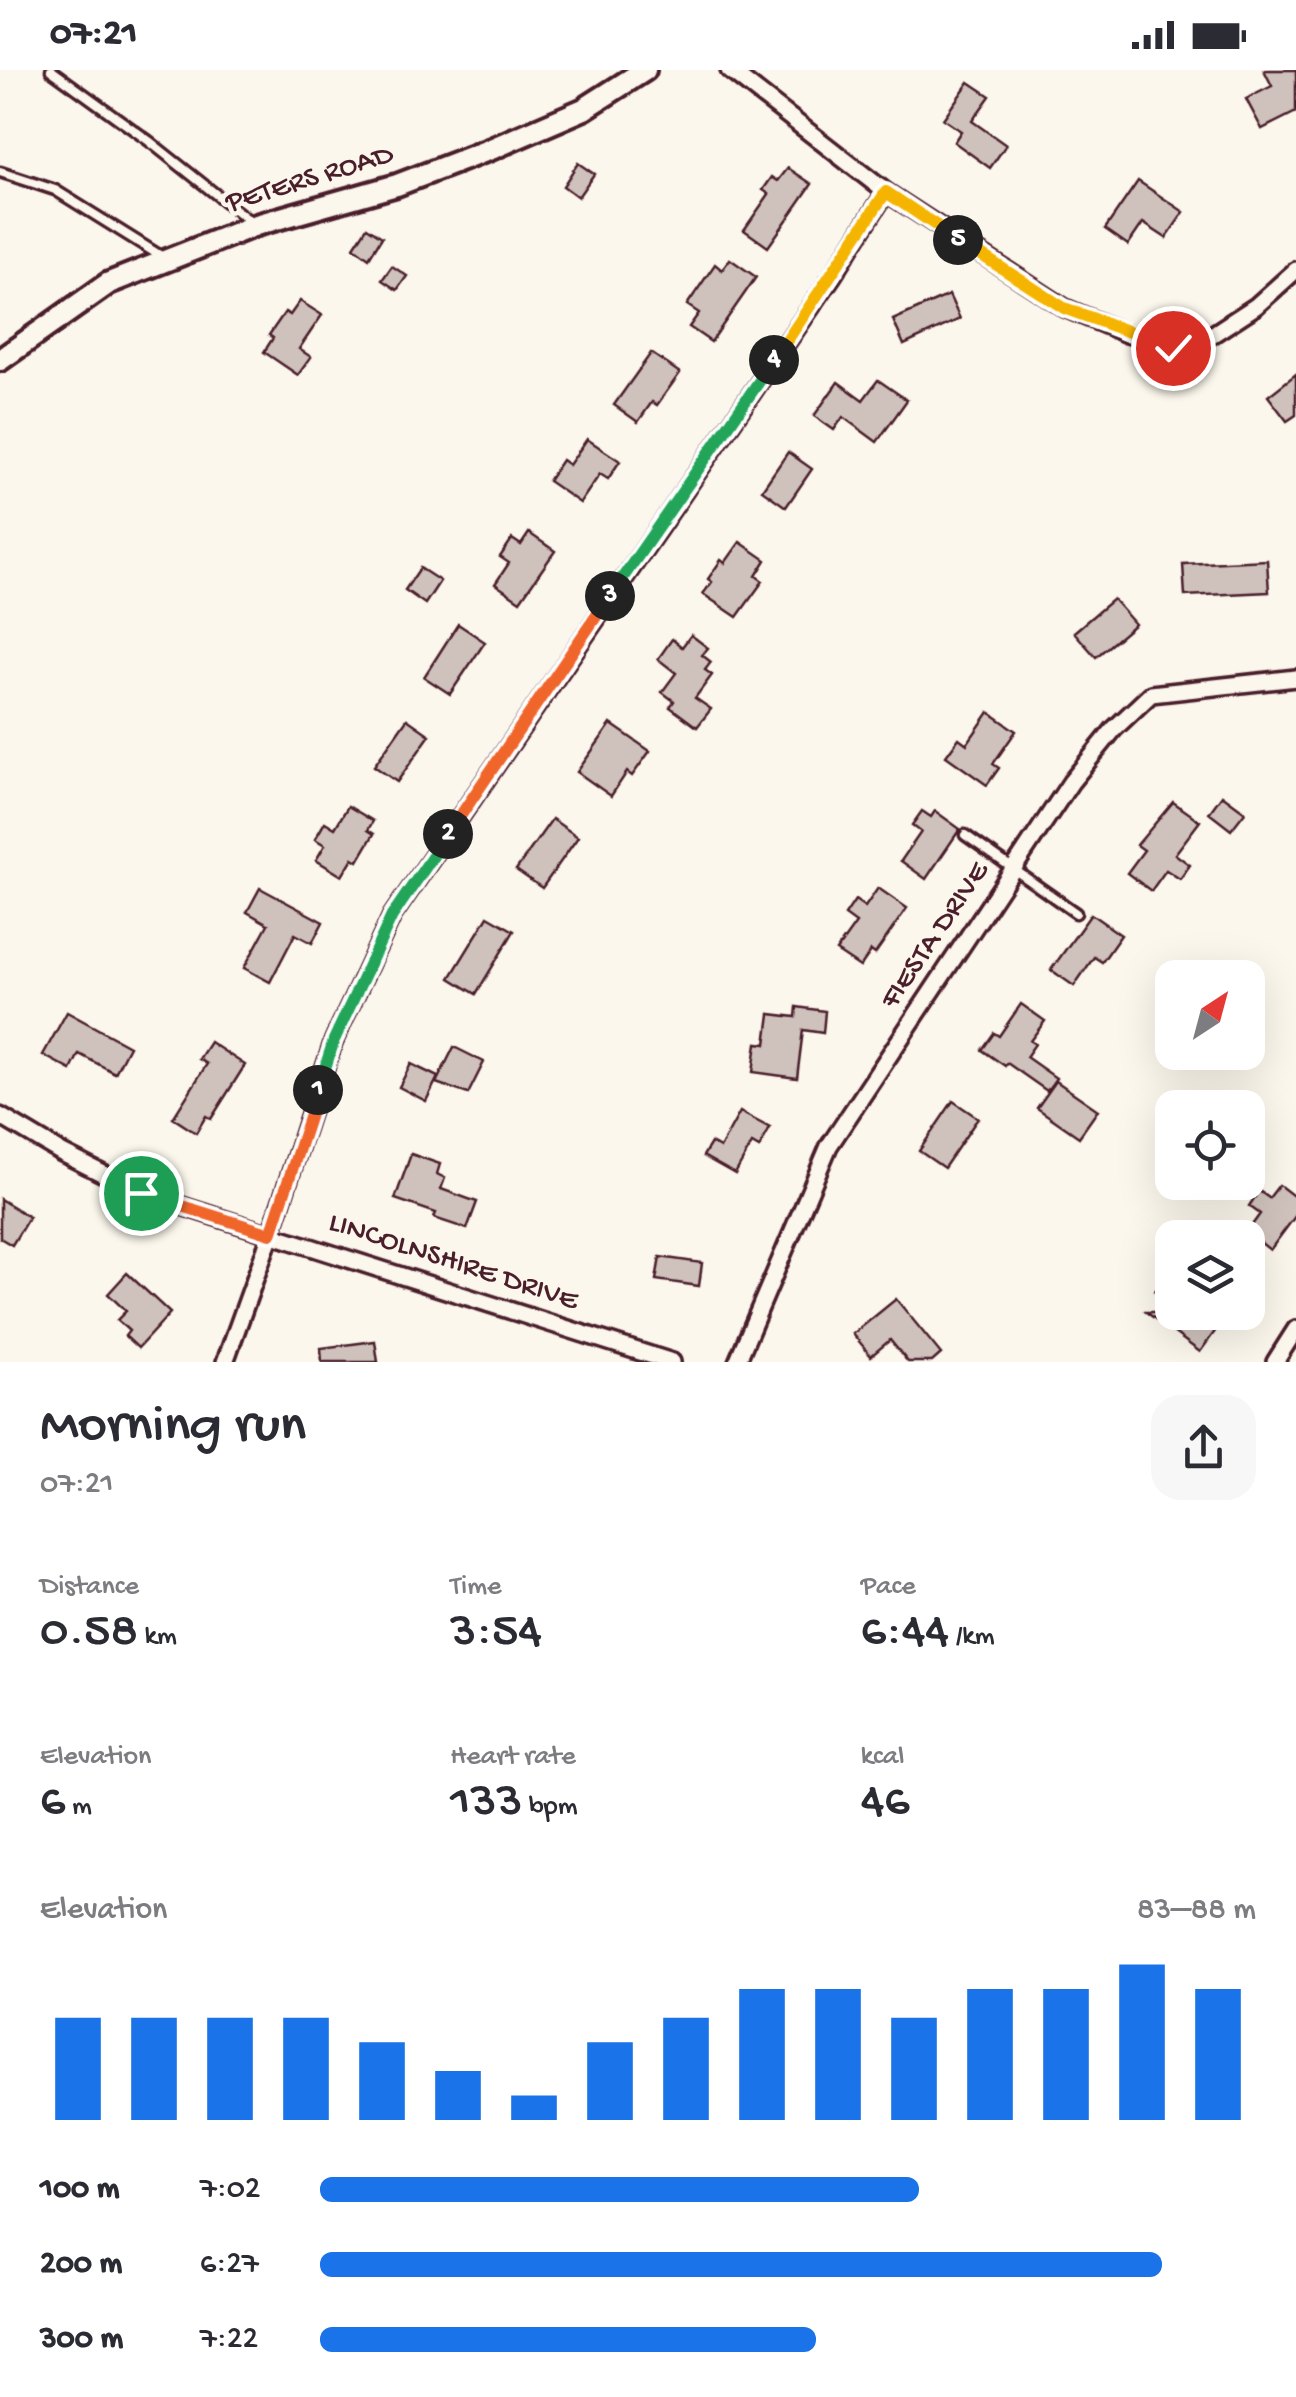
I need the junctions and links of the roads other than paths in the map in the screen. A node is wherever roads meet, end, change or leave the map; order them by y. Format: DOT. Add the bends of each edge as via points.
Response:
graph roads {
  1 [pos="51,70"];
  2 [pos="645,70"];
  3 [pos="729,70"];
  4 [pos="0,172"];
  5 [pos="886,192"];
  6 [pos="256,225"];
  7 [pos="168,260"];
  8 [pos="1296,270"];
  9 [pos="0,360"];
  10 [pos="1296,678"];
  11 [pos="964,835"];
  12 [pos="1015,868"];
  13 [pos="1076,913"];
  14 [pos="0,1116"];
  15 [pos="271,1234"];
  16 [pos="1296,1329"];
  17 [pos="225,1362"];
  18 [pos="672,1362"];
  19 [pos="737,1362"];
  20 [pos="1275,1362"];
  1 -- 6 [label="lane"];
  2 -- 6 [label="street, PETERS ROAD" via="584,109 491,149 398,185"];
  3 -- 5 [label="street"];
  4 -- 7 [label="lane" via="55,190"];
  5 -- 8 [label="street" via="1064,308 1173,348 1210,336"];
  5 -- 15 [label="street" via="392,916 334,1040"];
  6 -- 7 [label="street, PETERS ROAD"];
  7 -- 9 [label="street, PETERS ROAD" via="110,283"];
  10 -- 12 [label="street, FIESTA DRIVE" via="1151,694 1082,769"];
  11 -- 12 [label="lane"];
  12 -- 13 [label="lane"];
  12 -- 19 [label="street, FIESTA DRIVE" via="829,1146"];
  14 -- 15 [label="street, LINCOLNSHIRE DRIVE" via="141,1193"];
  15 -- 17 [label="street"];
  15 -- 18 [label="street, LINCOLNSHIRE DRIVE"];
  16 -- 20 [label="street"];
}
